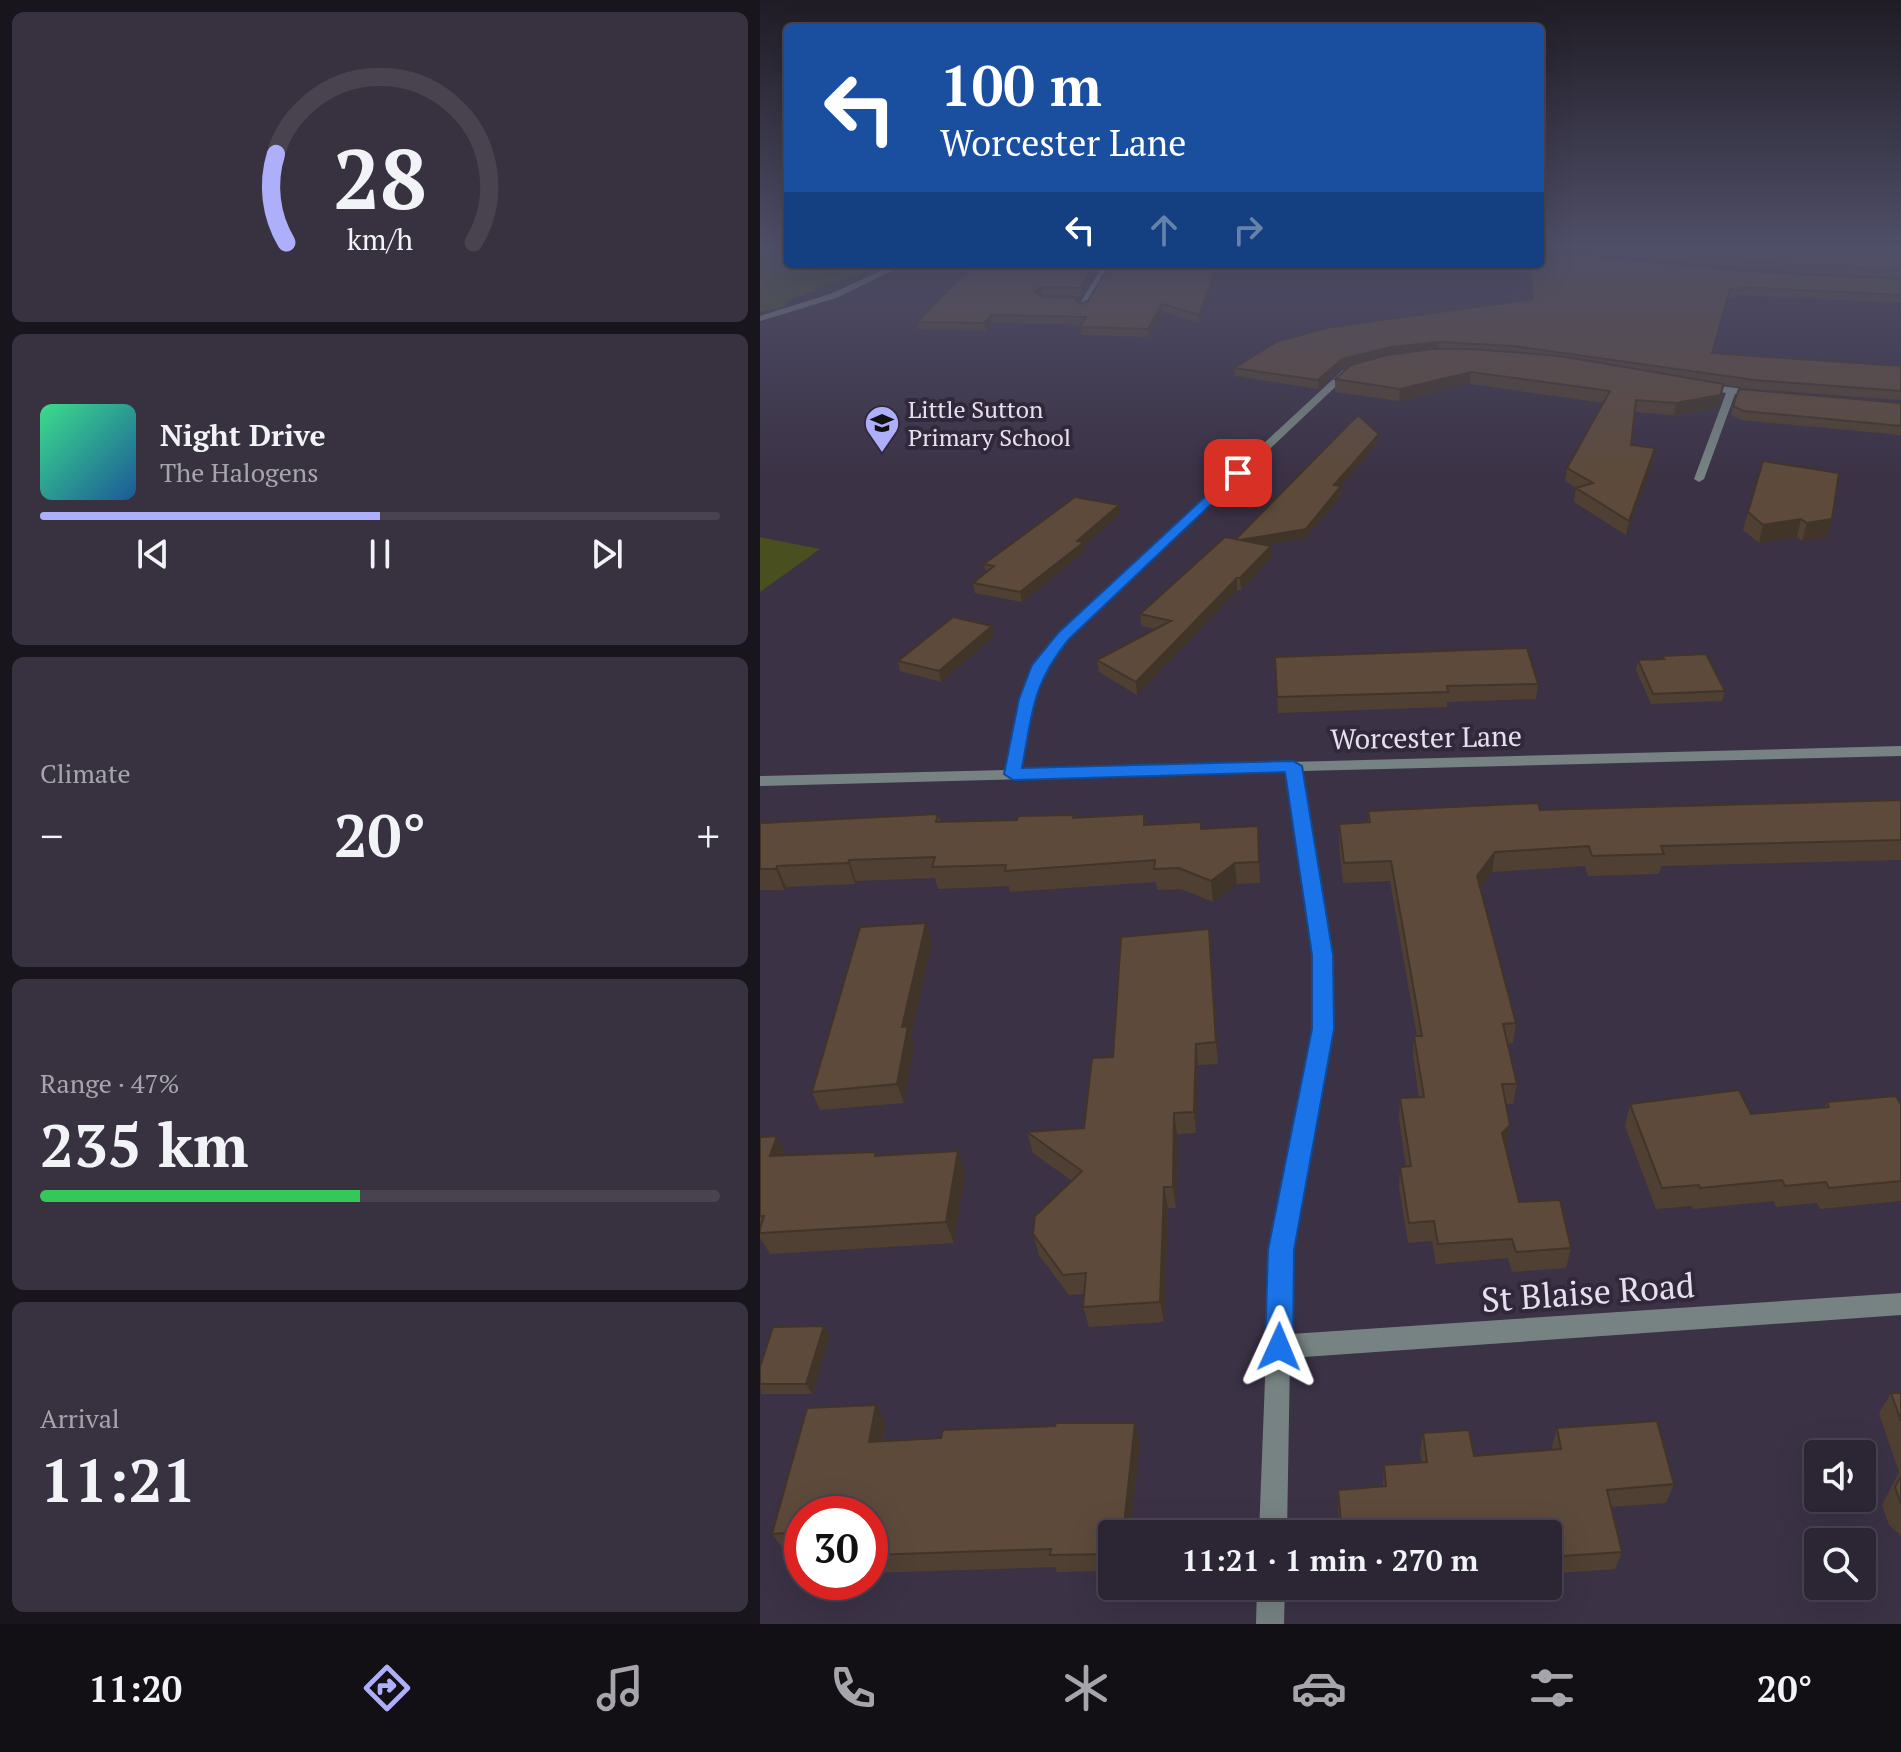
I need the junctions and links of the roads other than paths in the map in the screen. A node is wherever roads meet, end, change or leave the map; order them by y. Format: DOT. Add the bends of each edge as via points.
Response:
graph roads {
  1 [pos="1364,365"];
  2 [pos="1684,384"];
  3 [pos="1731,392"];
  4 [pos="1777,396"];
  5 [pos="1699,479"];
  6 [pos="1901,751"];
  7 [pos="1293,766"];
  8 [pos="1013,774"];
  9 [pos="760,781"];
  10 [pos="1901,1304"];
  11 [pos="1279,1347"];
  12 [pos="1273,1520"];
  13 [pos="1271,1600"];
  14 [pos="1270,1624"];
  1 -- 8 [label="street" via="1346,372 1064,636 1040,665 1027,699"];
  2 -- 3 [label="street"];
  3 -- 4 [label="street"];
  3 -- 5 [label="street"];
  6 -- 7 [label="street, Worcester Lane"];
  7 -- 8 [label="street, Worcester Lane"];
  7 -- 11 [label="street" via="1323,955 1323,1029 1281,1250"];
  8 -- 9 [label="street, Worcester Lane"];
  10 -- 11 [label="street, St Blaise Road"];
  11 -- 12 [label="street"];
  13 -- 14 [label="street"];
}
